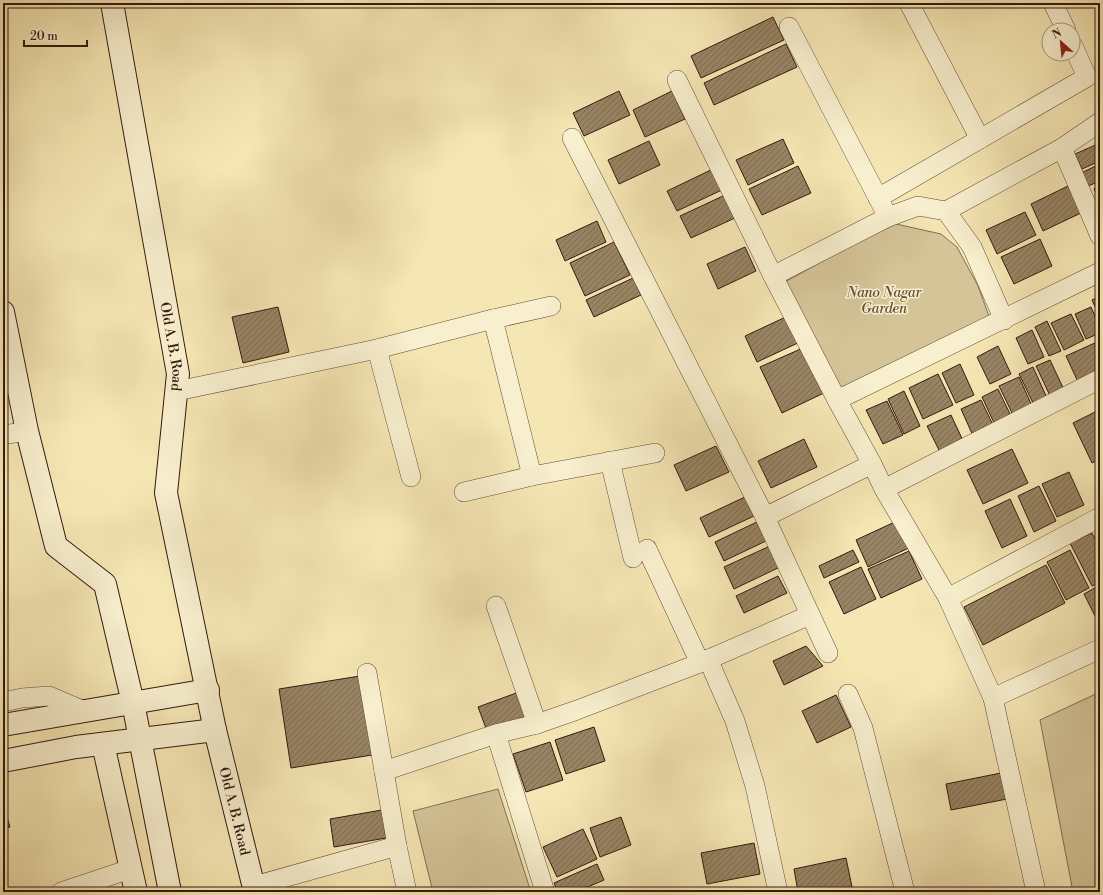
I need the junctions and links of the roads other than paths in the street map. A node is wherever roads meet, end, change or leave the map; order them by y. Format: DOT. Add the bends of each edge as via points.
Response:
graph roads {
  1 [pos="112,3"];
  2 [pos="910,3"];
  3 [pos="1053,3"];
  4 [pos="1062,22"];
  5 [pos="789,27"];
  6 [pos="1080,62"];
  7 [pos="677,80"];
  8 [pos="1100,122"];
  9 [pos="572,138"];
  10 [pos="980,139"];
  11 [pos="1062,148"];
  12 [pos="878,198"];
  13 [pos="946,211"];
  14 [pos="888,216"];
  15 [pos="1100,236"];
  16 [pos="1100,272"];
  17 [pos="773,276"];
  18 [pos="551,306"];
  19 [pos="3,312"];
  20 [pos="493,319"];
  21 [pos="1004,320"];
  22 [pos="377,349"];
  23 [pos="1100,379"];
  24 [pos="177,391"];
  25 [pos="837,400"];
  26 [pos="27,431"];
  27 [pos="3,435"];
  28 [pos="655,453"];
  29 [pos="610,461"];
  30 [pos="872,464"];
  31 [pos="532,476"];
  32 [pos="411,477"];
  33 [pos="884,489"];
  34 [pos="464,492"];
  35 [pos="765,517"];
  36 [pos="1100,517"];
  37 [pos="948,598"];
  38 [pos="496,606"];
  39 [pos="810,615"];
  40 [pos="1100,649"];
  41 [pos="828,653"];
  42 [pos="704,661"];
  43 [pos="367,673"];
  44 [pos="208,690"];
  45 [pos="848,694"];
  46 [pos="993,698"];
  47 [pos="3,702"];
  48 [pos="133,703"];
  49 [pos="84,711"];
  50 [pos="537,724"];
  51 [pos="3,725"];
  52 [pos="215,730"];
  53 [pos="496,734"];
  54 [pos="140,739"];
  55 [pos="102,744"];
  56 [pos="3,761"];
  57 [pos="384,771"];
  58 [pos="397,846"];
  59 [pos="130,869"];
  60 [pos="255,889"];
  61 [pos="61,892"];
  62 [pos="136,892"];
  63 [pos="170,892"];
  64 [pos="408,892"];
  65 [pos="544,892"];
  66 [pos="778,892"];
  67 [pos="905,892"];
  68 [pos="1036,892"];
  1 -- 24 [label="main road, Old A. B. Road" via="178,374"];
  2 -- 10 [label="street"];
  3 -- 4 [label="street"];
  5 -- 12 [label="street"];
  6 -- 10 [label="street" via="1087,77"];
  7 -- 17 [label="street"];
  8 -- 11 [label="street"];
  9 -- 35 [label="street"];
  10 -- 12 [label="street"];
  11 -- 13 [label="street"];
  11 -- 15 [label="street"];
  12 -- 14 [label="street"];
  13 -- 14 [label="street" via="918,206"];
  13 -- 21 [label="street" via="972,247"];
  14 -- 17 [label="street"];
  16 -- 21 [label="street"];
  17 -- 25 [label="street"];
  18 -- 20 [label="street"];
  19 -- 26 [label="main road"];
  20 -- 22 [label="street"];
  20 -- 31 [label="street"];
  21 -- 25 [label="street"];
  22 -- 24 [label="street"];
  22 -- 32 [label="street"];
  23 -- 33 [label="street"];
  24 -- 44 [label="main road, Old A. B. Road" via="166,493"];
  25 -- 30 [label="street"];
  26 -- 27 [label="street"];
  26 -- 48 [label="main road" via="56,546 105,584"];
  28 -- 29 [label="street"];
  29 -- 31 [label="street"];
  29 -- 42 [label="street" via="640,554"];
  30 -- 33 [label="street"];
  30 -- 35 [label="street"];
  31 -- 34 [label="street"];
  33 -- 37 [label="street"];
  35 -- 39 [label="street"];
  36 -- 37 [label="street"];
  37 -- 46 [label="street"];
  38 -- 50 [label="street"];
  39 -- 41 [label="street"];
  39 -- 42 [label="street"];
  40 -- 46 [label="street"];
  42 -- 50 [label="street"];
  42 -- 66 [label="street" via="735,721 756,786"];
  43 -- 57 [label="street"];
  44 -- 48 [label="main road"];
  44 -- 52 [label="main road, Old A. B. Road"];
  45 -- 67 [label="street" via="863,728"];
  46 -- 68 [label="street"];
  47 -- 49 [label="street" via="48,696"];
  48 -- 49 [label="main road"];
  48 -- 54 [label="main road"];
  49 -- 51 [label="main road"];
  50 -- 53 [label="street"];
  52 -- 54 [label="main road"];
  52 -- 60 [label="main road, Old A. B. Road"];
  53 -- 57 [label="street"];
  53 -- 65 [label="street"];
  54 -- 55 [label="main road"];
  54 -- 63 [label="main road"];
  55 -- 56 [label="main road"];
  55 -- 59 [label="main road"];
  57 -- 58 [label="street"];
  58 -- 60 [label="street"];
  58 -- 64 [label="street"];
  59 -- 61 [label="street"];
  59 -- 62 [label="main road"];
}
